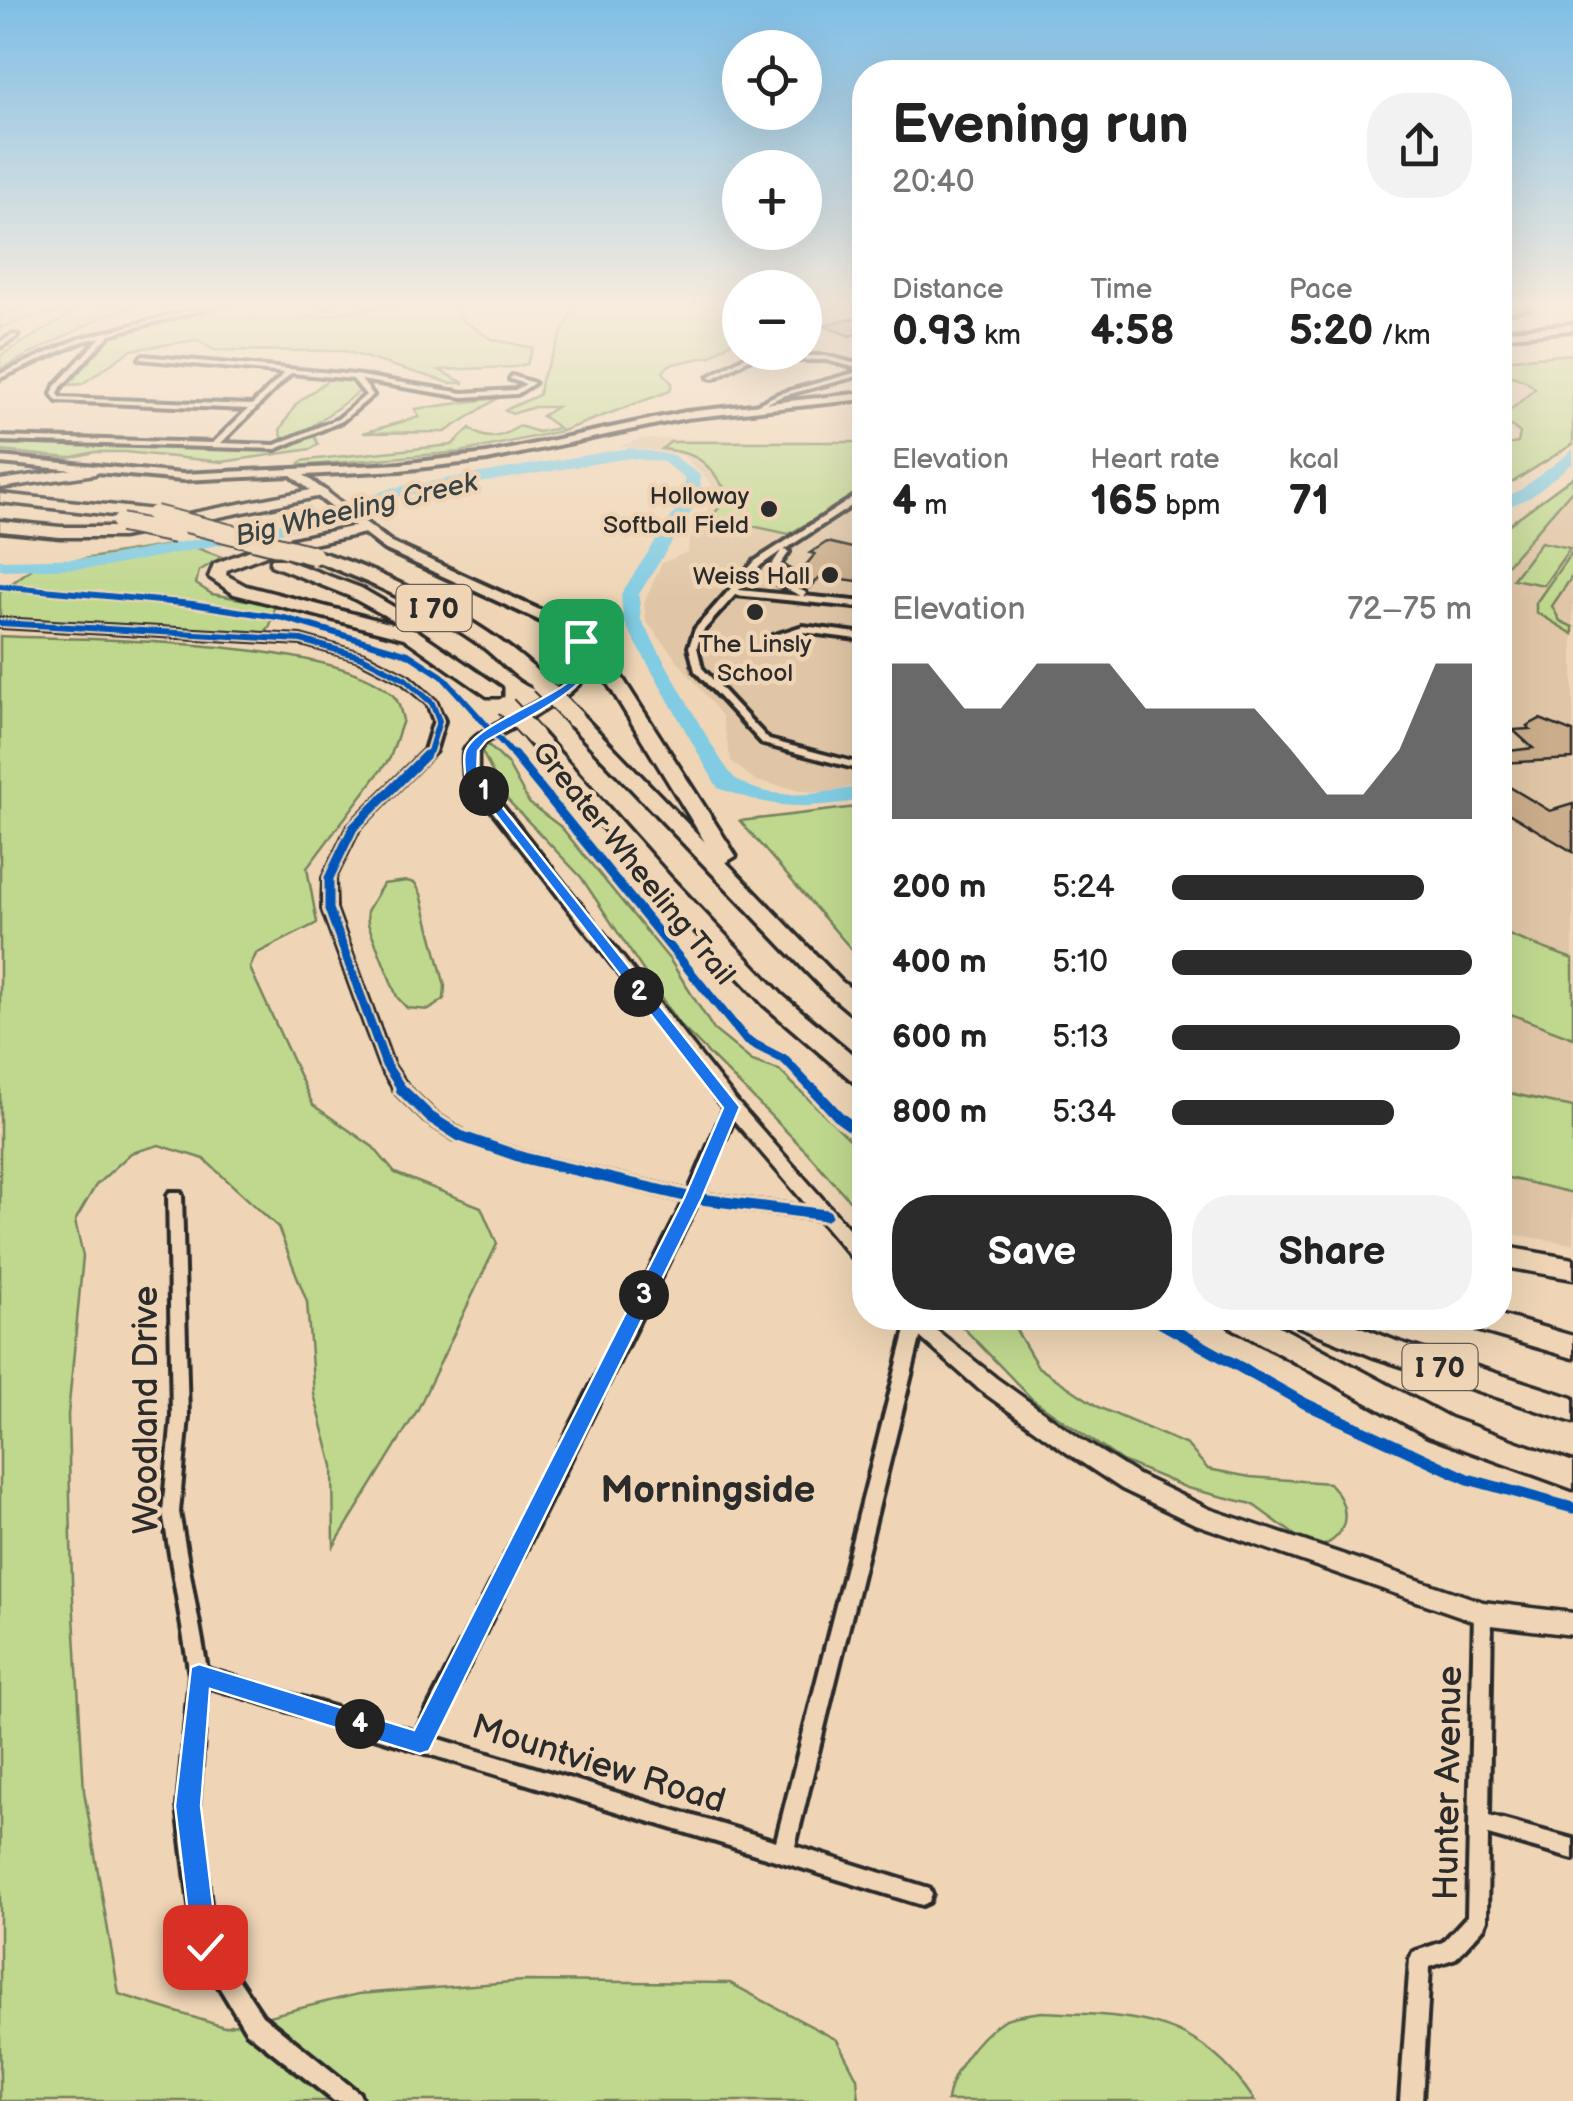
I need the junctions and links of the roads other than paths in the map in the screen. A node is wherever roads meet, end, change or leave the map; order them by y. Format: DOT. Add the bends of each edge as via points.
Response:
graph roads {
  1 [pos="199,405"];
  2 [pos="358,405"];
  3 [pos="760,405"];
  4 [pos="768,405"];
  5 [pos="253,407"];
  6 [pos="755,407"];
  7 [pos="0,439"];
  8 [pos="214,444"];
  9 [pos="0,460"];
  10 [pos="44,466"];
  11 [pos="400,467"];
  12 [pos="90,471"];
  13 [pos="296,474"];
  14 [pos="349,482"];
  15 [pos="4,483"];
  16 [pos="328,492"];
  17 [pos="0,498"];
  18 [pos="852,502"];
  19 [pos="0,510"];
  20 [pos="0,526"];
  21 [pos="362,526"];
  22 [pos="808,530"];
  23 [pos="734,592"];
  24 [pos="816,601"];
  25 [pos="852,605"];
  26 [pos="0,623"];
  27 [pos="776,636"];
  28 [pos="852,636"];
  29 [pos="581,641"];
  30 [pos="500,699"];
  31 [pos="852,765"];
  32 [pos="788,940"];
  33 [pos="852,1000"];
  34 [pos="852,1067"];
  35 [pos="732,1107"];
  36 [pos="174,1195"];
  37 [pos="693,1198"];
  38 [pos="826,1215"];
  39 [pos="852,1245"];
  40 [pos="1512,1258"];
  41 [pos="1573,1269"];
  42 [pos="1512,1329"];
  43 [pos="910,1330"];
  44 [pos="922,1330"];
  45 [pos="1262,1330"];
  46 [pos="1338,1330"];
  47 [pos="1573,1347"];
  48 [pos="1573,1410"];
  49 [pos="1573,1476"];
  50 [pos="1483,1614"];
  51 [pos="1573,1624"];
  52 [pos="199,1675"];
  53 [pos="420,1743"];
  54 [pos="1482,1823"];
  55 [pos="1573,1849"];
  56 [pos="783,1853"];
  57 [pos="922,1896"];
  58 [pos="351,2101"];
  59 [pos="1411,2101"];
  1 -- 5 [label="street"];
  2 -- 8 [label="street" via="340,420 276,447"];
  3 -- 6 [label="street"];
  4 -- 6 [label="main road"];
  5 -- 8 [label="street"];
  6 -- 11 [label="main road"];
  7 -- 8 [label="street"];
  9 -- 10 [label="main road"];
  10 -- 12 [label="main road"];
  10 -- 15 [label="highway" via="38,476"];
  11 -- 13 [label="main road"];
  11 -- 14 [label="main road"];
  12 -- 13 [label="main road"];
  12 -- 15 [label="highway"];
  13 -- 16 [label="main road"];
  16 -- 20 [label="highway" via="122,532"];
  16 -- 21 [label="main road"];
  17 -- 32 [label="highway, I 70, bridge" via="154,515 314,555 456,620 540,684"];
  18 -- 22 [label="street"];
  19 -- 30 [label="highway, I 70, bridge" via="121,523 278,562 414,624"];
  21 -- 29 [label="main road" via="388,546 548,618"];
  21 -- 30 [label="highway" via="239,556 220,567 217,577 240,590 410,634"];
  22 -- 23 [label="street" via="758,563"];
  22 -- 24 [label="street" via="774,564 787,574 783,584"];
  23 -- 24 [label="street"];
  23 -- 31 [label="street" via="698,631 698,669 766,742"];
  24 -- 25 [label="street"];
  26 -- 37 [label="street" via="301,640 362,657 420,691 439,721 430,751 354,828 329,878 329,909 386,1065 430,1117 460,1136"];
  27 -- 28 [label="street" via="804,629"];
  29 -- 32 [label="highway" via="607,668 704,827"];
  29 -- 35 [label="street" via="587,669 481,739 471,751 471,775"];
  30 -- 34 [label="highway, I 70, bridge" via="773,1000"];
  32 -- 33 [label="highway, I 70"];
  35 -- 37 [label="street"];
  35 -- 38 [label="street"];
  36 -- 52 [label="street, Woodland Drive" via="180,1417 171,1512"];
  37 -- 38 [label="street"];
  37 -- 53 [label="street"];
  38 -- 39 [label="street"];
  40 -- 41 [label="highway"];
  42 -- 47 [label="highway, I 70"];
  43 -- 56 [label="street"];
  44 -- 50 [label="street" via="1130,1482 1201,1516"];
  45 -- 49 [label="highway" via="1439,1427"];
  46 -- 48 [label="highway, I 70"];
  50 -- 51 [label="street"];
  50 -- 54 [label="street, Hunter Avenue"];
  52 -- 53 [label="street, Mountview Road"];
  52 -- 58 [label="street, Woodland Drive" via="188,1806 205,1947 254,2024"];
  53 -- 56 [label="street, Mountview Road"];
  54 -- 55 [label="street"];
  54 -- 59 [label="street, Hunter Avenue" via="1477,1920 1449,1951 1420,1959"];
  56 -- 57 [label="street, Mountview Road"];
}
